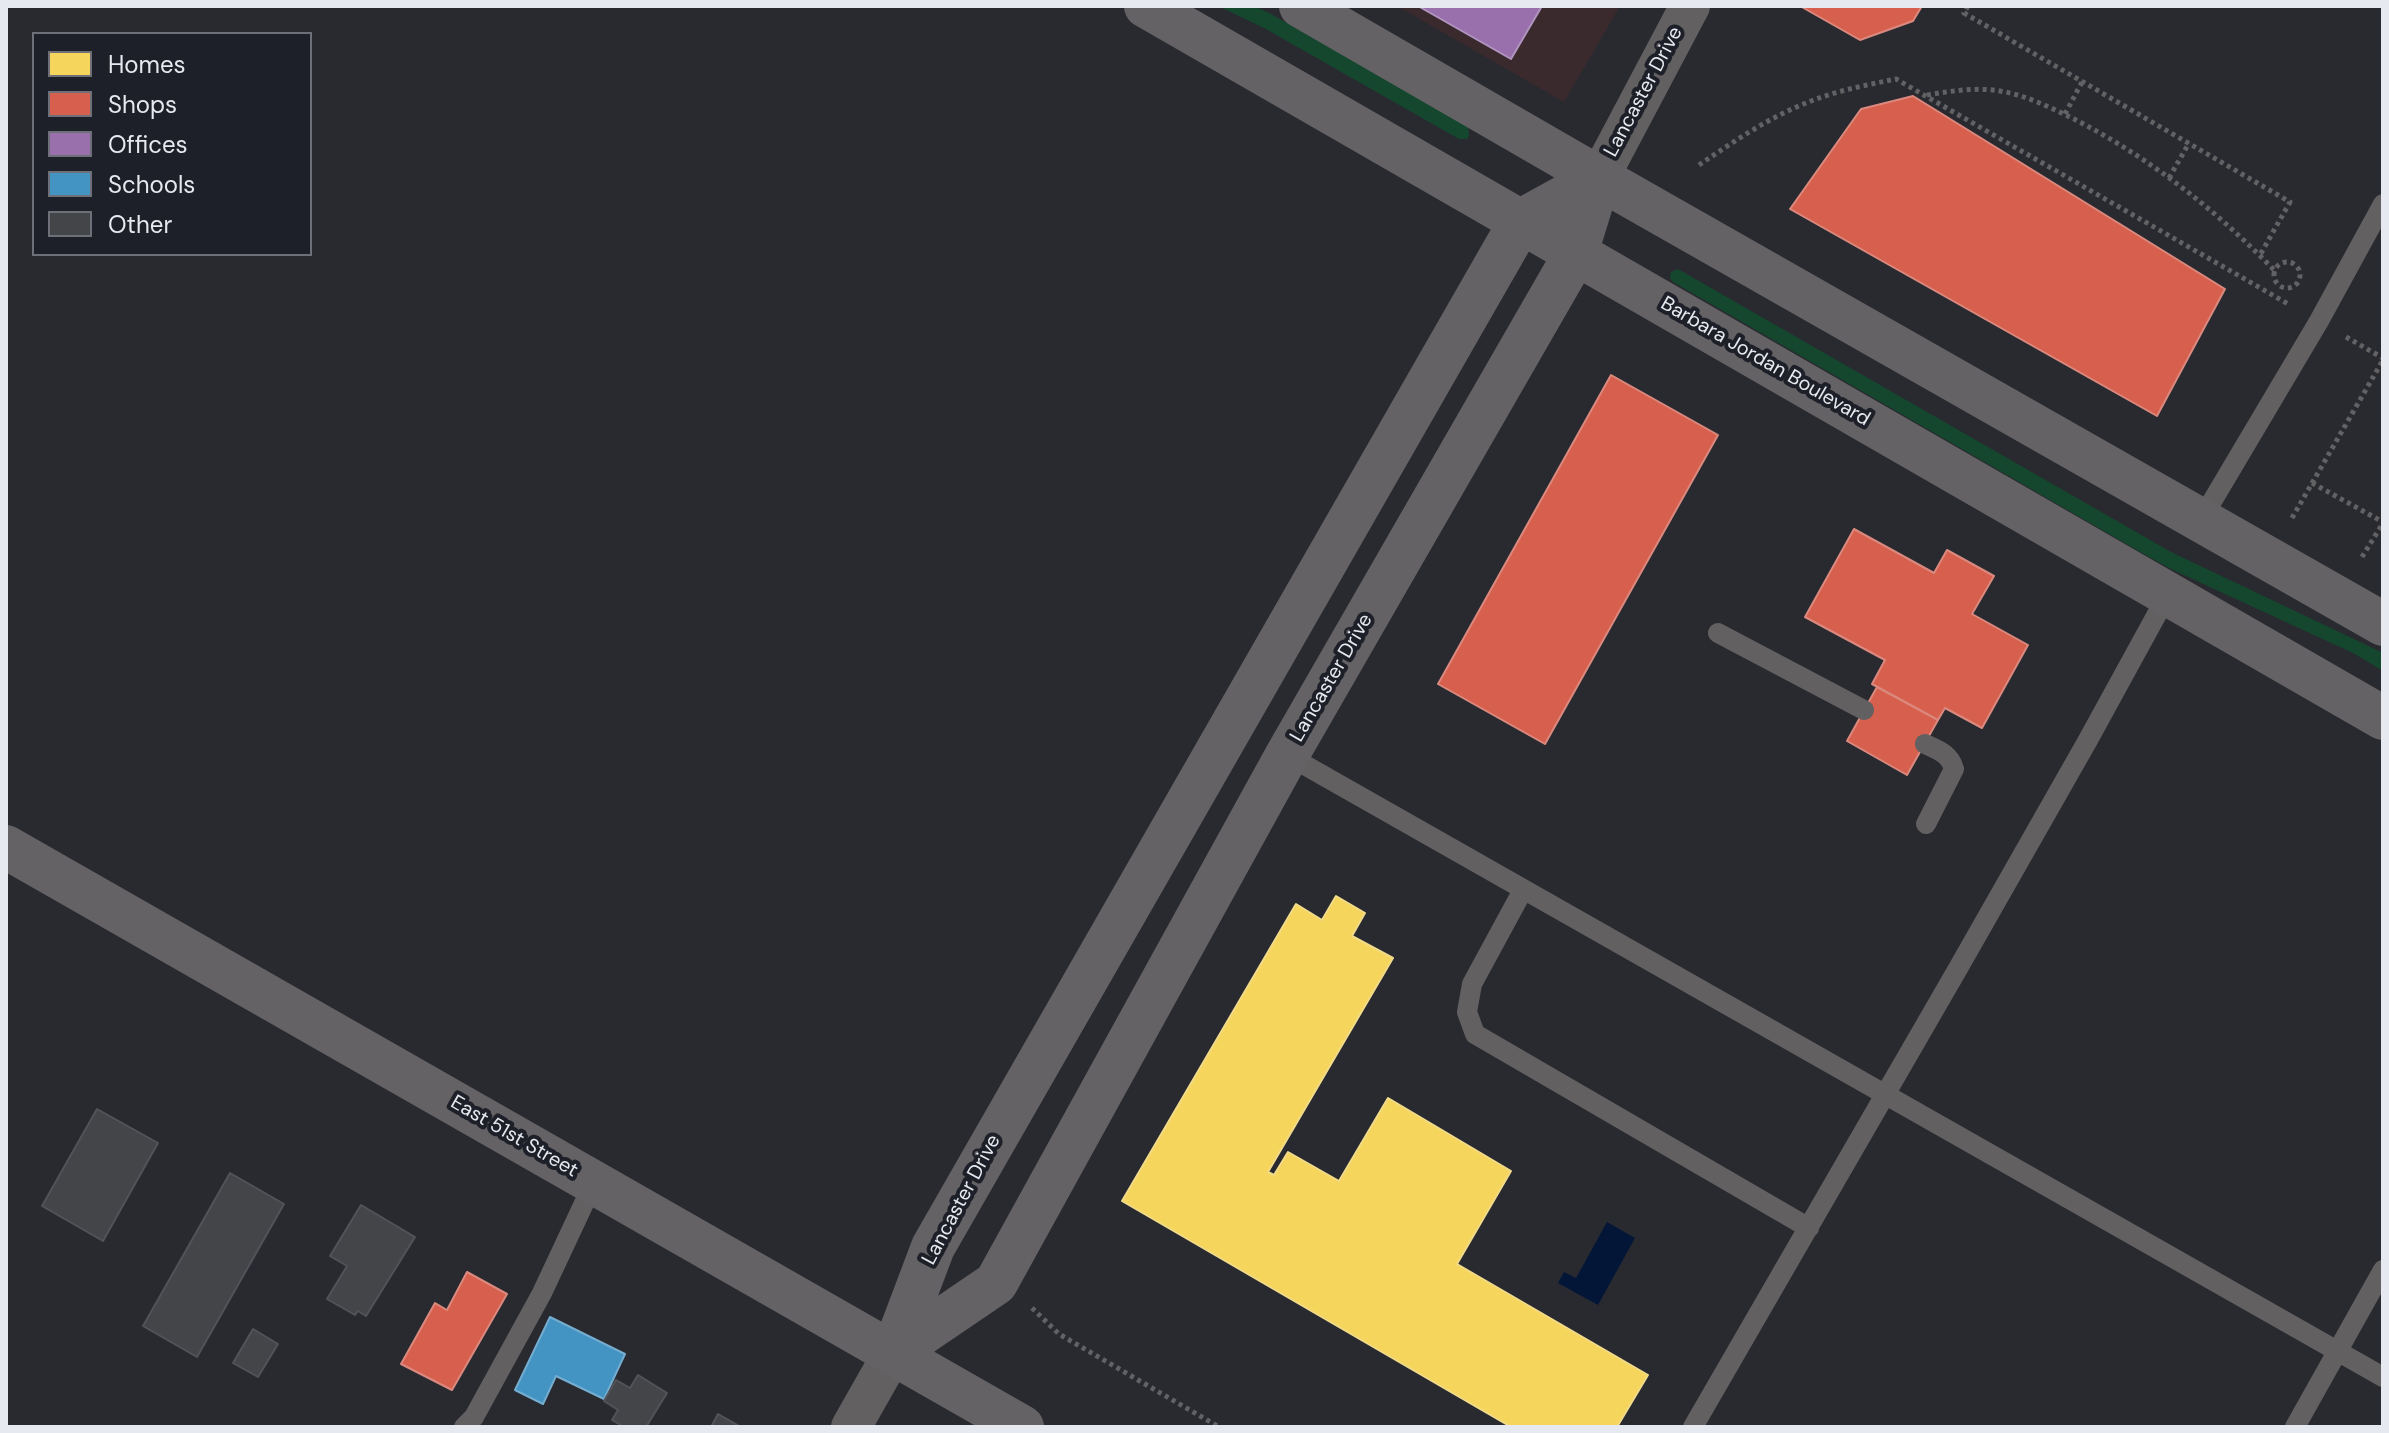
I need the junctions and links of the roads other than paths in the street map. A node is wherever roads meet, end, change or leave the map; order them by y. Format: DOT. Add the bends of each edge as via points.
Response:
graph roads {
  1 [pos="1146,6"];
  2 [pos="1301,6"];
  3 [pos="1690,6"];
  4 [pos="1599,178"];
  5 [pos="2383,204"];
  6 [pos="1521,221"];
  7 [pos="1576,253"];
  8 [pos="2201,520"];
  9 [pos="2168,594"];
  10 [pos="2383,624"];
  11 [pos="1718,633"];
  12 [pos="1864,710"];
  13 [pos="2383,718"];
  14 [pos="1925,744"];
  15 [pos="1287,755"];
  16 [pos="1926,824"];
  17 [pos="6,847"];
  18 [pos="1523,890"];
  19 [pos="1885,1095"];
  20 [pos="594,1182"];
  21 [pos="1809,1228"];
  22 [pos="2383,1270"];
  23 [pos="2338,1351"];
  24 [pos="893,1353"];
  25 [pos="2383,1377"];
  26 [pos="464,1427"];
  27 [pos="851,1427"];
  28 [pos="1022,1427"];
  29 [pos="1693,1427"];
  30 [pos="2295,1427"];
  1 -- 6 [label="street, Barbara Jordan Boulevard"];
  2 -- 4 [label="street"];
  3 -- 4 [label="street, Lancaster Drive"];
  4 -- 6 [label="street, Lancaster Drive"];
  4 -- 7 [label="street, Lancaster Drive"];
  4 -- 8 [label="street"];
  5 -- 8 [label="lane"];
  6 -- 7 [label="street, Barbara Jordan Boulevard"];
  6 -- 24 [label="street, Lancaster Drive" via="933,1247"];
  7 -- 9 [label="street, Barbara Jordan Boulevard"];
  7 -- 15 [label="street, Lancaster Drive"];
  8 -- 10 [label="street"];
  9 -- 13 [label="street, Barbara Jordan Boulevard"];
  9 -- 19 [label="lane"];
  11 -- 12 [label="lane"];
  14 -- 16 [label="lane" via="1947,755 1954,769"];
  15 -- 18 [label="lane"];
  15 -- 24 [label="street, Lancaster Drive" via="996,1283"];
  17 -- 20 [label="street, East 51st Street"];
  18 -- 19 [label="lane"];
  18 -- 21 [label="lane" via="1472,984 1467,1012 1475,1034"];
  19 -- 21 [label="lane"];
  19 -- 23 [label="lane"];
  20 -- 24 [label="street, East 51st Street"];
  20 -- 26 [label="lane" via="542,1293"];
  21 -- 29 [label="lane"];
  22 -- 23 [label="lane"];
  23 -- 25 [label="lane"];
  23 -- 30 [label="lane"];
  24 -- 27 [label="street"];
  24 -- 28 [label="street, East 51st Street"];
}
